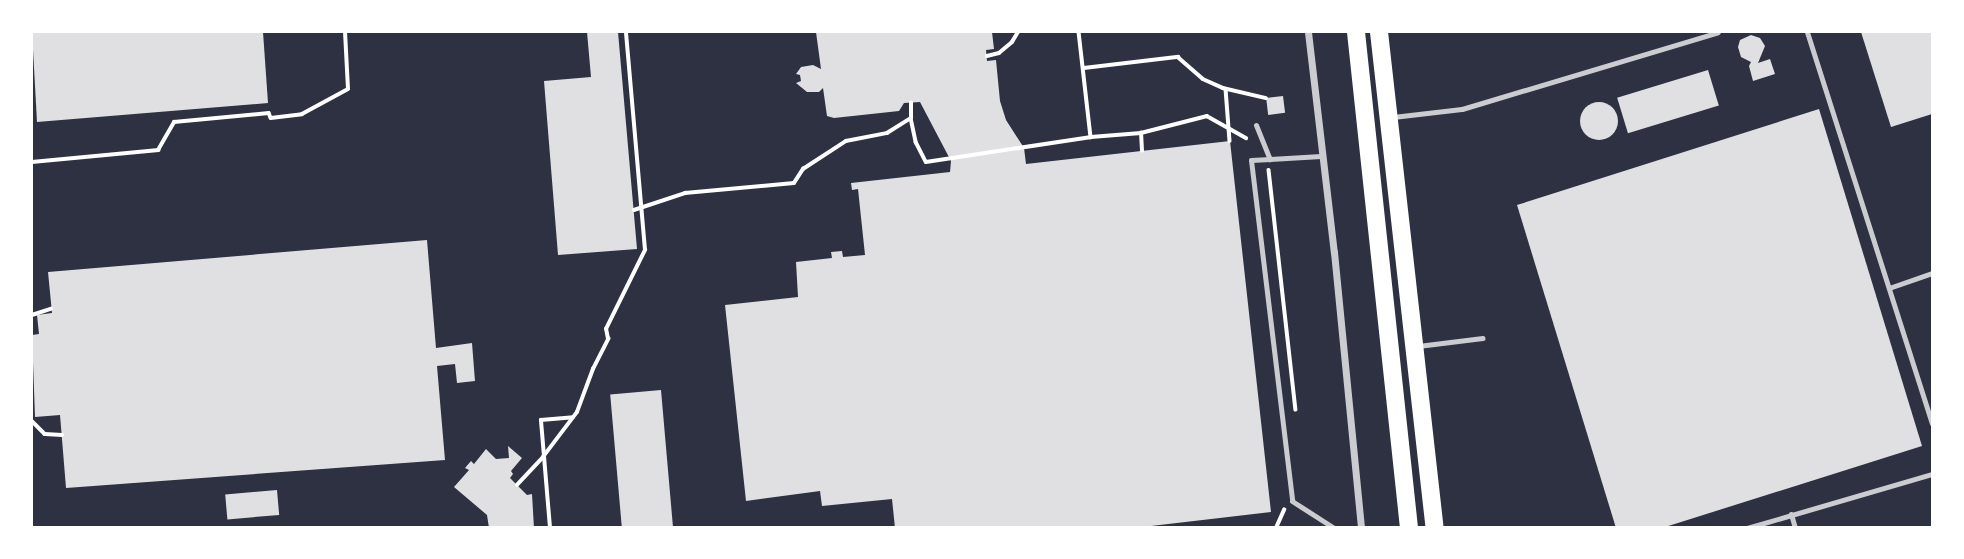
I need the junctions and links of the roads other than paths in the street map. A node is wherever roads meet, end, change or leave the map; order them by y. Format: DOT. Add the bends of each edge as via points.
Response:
graph roads {
  1 [pos="1308,32"];
  2 [pos="1356,32"];
  3 [pos="1379,32"];
  4 [pos="1718,32"];
  5 [pos="1807,32"];
  6 [pos="1389,117"];
  7 [pos="1256,125"];
  8 [pos="1321,156"];
  9 [pos="1270,159"];
  10 [pos="1933,273"];
  11 [pos="1889,288"];
  12 [pos="1482,338"];
  13 [pos="1415,346"];
  14 [pos="1933,424"];
  15 [pos="1933,474"];
  16 [pos="1791,514"];
  17 [pos="1334,527"];
  18 [pos="1361,527"];
  19 [pos="1409,527"];
  20 [pos="1435,527"];
  21 [pos="1752,527"];
  22 [pos="1795,527"];
  1 -- 8 [label="street"];
  2 -- 19 [label="main road"];
  3 -- 6 [label="main road"];
  4 -- 6 [label="lane" via="1462,109"];
  5 -- 11 [label="lane"];
  6 -- 13 [label="main road"];
  7 -- 9 [label="lane"];
  8 -- 9 [label="lane"];
  8 -- 18 [label="street"];
  9 -- 17 [label="lane" via="1251,160 1292,501"];
  10 -- 11 [label="lane"];
  11 -- 14 [label="lane"];
  12 -- 13 [label="lane"];
  13 -- 20 [label="main road"];
  15 -- 16 [label="lane"];
  16 -- 21 [label="lane"];
  16 -- 22 [label="lane"];
}
